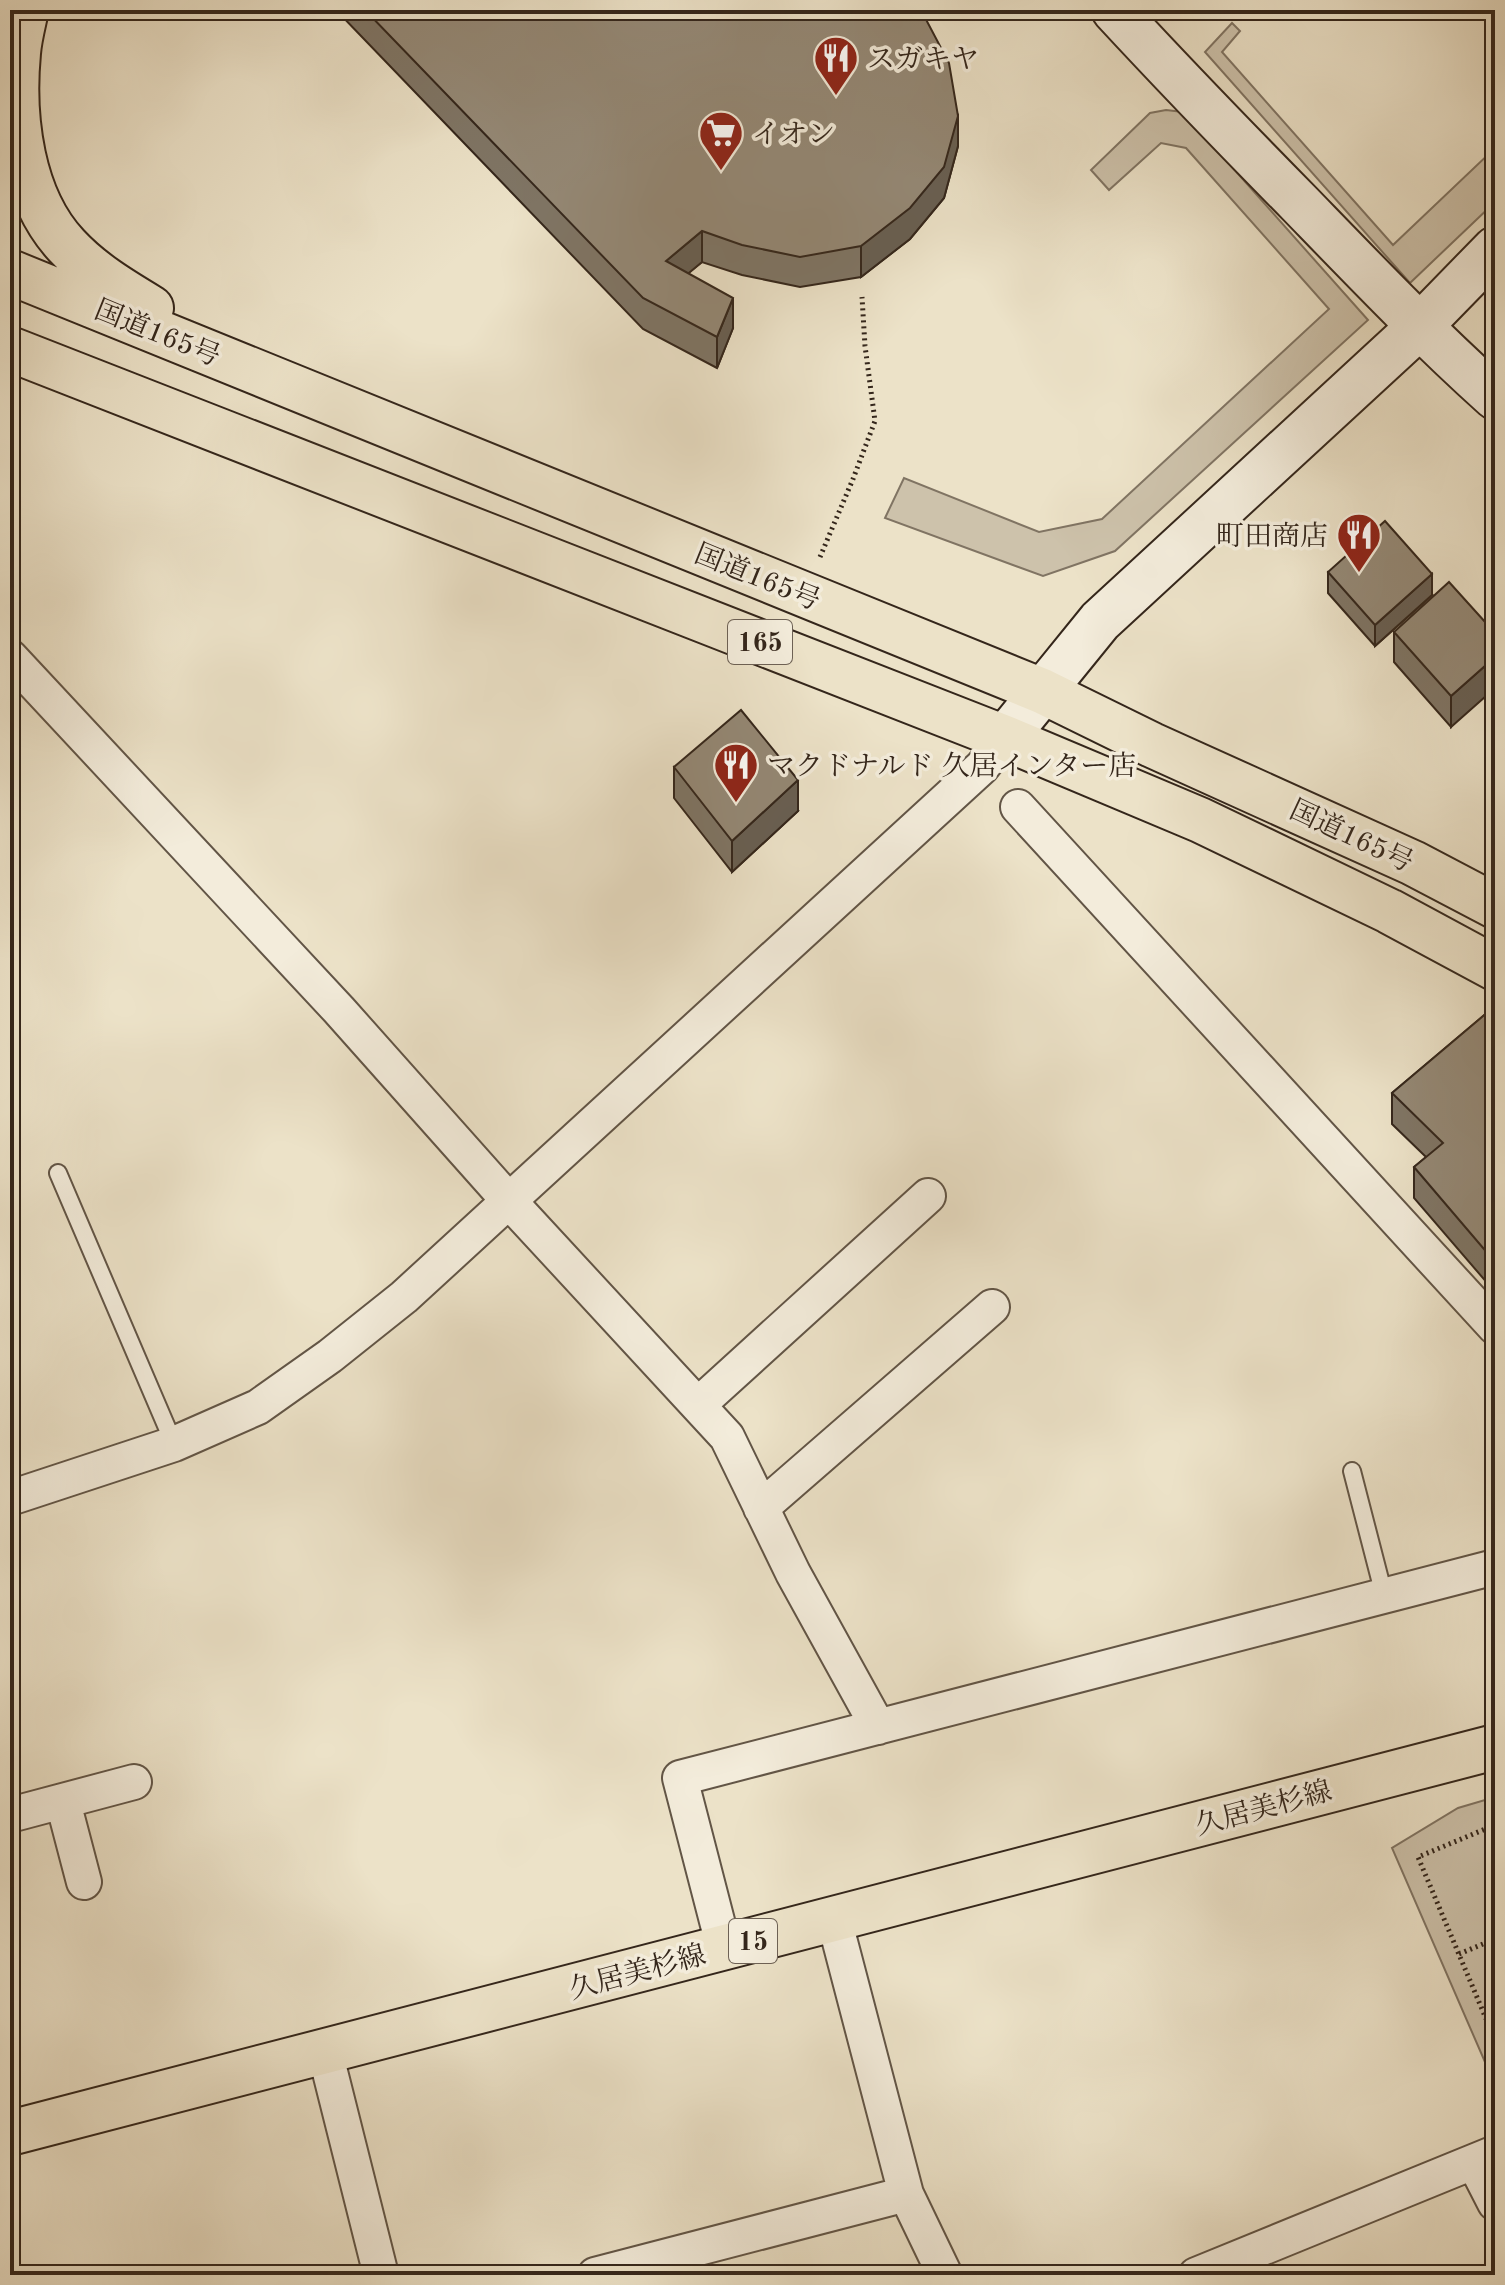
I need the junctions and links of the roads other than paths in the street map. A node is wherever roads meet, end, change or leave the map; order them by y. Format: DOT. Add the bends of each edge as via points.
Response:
graph roads {
  1 [pos="26,10"];
  2 [pos="1114,10"];
  3 [pos="14,66"];
  4 [pos="1495,249"];
  5 [pos="10,272"];
  6 [pos="1419,327"];
  7 [pos="10,349"];
  8 [pos="1495,397"];
  9 [pos="497,469"];
  10 [pos="10,657"];
  11 [pos="1042,691"];
  12 [pos="1005,738"];
  13 [pos="1018,807"];
  14 [pos="1495,906"];
  15 [pos="1495,968"];
  16 [pos="58,1173"];
  17 [pos="928,1196"];
  18 [pos="509,1201"];
  19 [pos="992,1307"];
  20 [pos="1495,1327"];
  21 [pos="698,1405"];
  22 [pos="174,1444"];
  23 [pos="1352,1471"];
  24 [pos="10,1498"];
  25 [pos="761,1508"];
  26 [pos="1495,1567"];
  27 [pos="1384,1595"];
  28 [pos="878,1727"];
  29 [pos="1495,1747"];
  30 [pos="134,1782"];
  31 [pos="63,1802"];
  32 [pos="10,1815"];
  33 [pos="84,1882"];
  34 [pos="834,1919"];
  35 [pos="724,1948"];
  36 [pos="325,2052"];
  37 [pos="10,2133"];
  38 [pos="1484,2157"];
  39 [pos="906,2194"];
  40 [pos="1495,2203"];
  41 [pos="1239,2267"];
  42 [pos="650,2268"];
  43 [pos="381,2275"];
  44 [pos="595,2275"];
  45 [pos="945,2275"];
  46 [pos="1196,2275"];
  1 -- 3 [label="main road"];
  2 -- 6 [label="street"];
  3 -- 9 [label="main road" via="18,124 43,214 91,269 173,320"];
  4 -- 6 [label="street"];
  5 -- 9 [label="main road, 国道165号 / 165"];
  6 -- 8 [label="street"];
  6 -- 11 [label="street" via="1100,621"];
  7 -- 12 [label="main road, 国道165号 / 165"];
  9 -- 11 [label="main road, 国道165号 / 165"];
  10 -- 18 [label="street"];
  11 -- 12 [label="street"];
  11 -- 14 [label="main road, 国道165号 / 165"];
  12 -- 15 [label="main road, 国道165号 / 165" via="1214,827"];
  12 -- 18 [label="street" via="982,767"];
  13 -- 20 [label="street"];
  16 -- 22 [label="lane"];
  17 -- 21 [label="street"];
  18 -- 21 [label="street"];
  18 -- 22 [label="street" via="330,1356 258,1407"];
  19 -- 25 [label="street"];
  21 -- 25 [label="street" via="727,1437"];
  22 -- 24 [label="street"];
  23 -- 27 [label="lane"];
  25 -- 28 [label="street"];
  26 -- 27 [label="street"];
  27 -- 28 [label="street"];
  28 -- 35 [label="street" via="680,1778"];
  29 -- 34 [label="main road, 久居美杉線 / 15"];
  30 -- 31 [label="street"];
  31 -- 32 [label="street"];
  31 -- 33 [label="street"];
  34 -- 35 [label="main road, 久居美杉線 / 15"];
  34 -- 39 [label="street"];
  35 -- 36 [label="main road, 久居美杉線 / 15"];
  36 -- 37 [label="main road, 久居美杉線 / 15"];
  36 -- 43 [label="street"];
  38 -- 40 [label="street"];
  38 -- 41 [label="street"];
  39 -- 42 [label="street"];
  39 -- 45 [label="street"];
  41 -- 46 [label="street"];
  42 -- 44 [label="street"];
}
